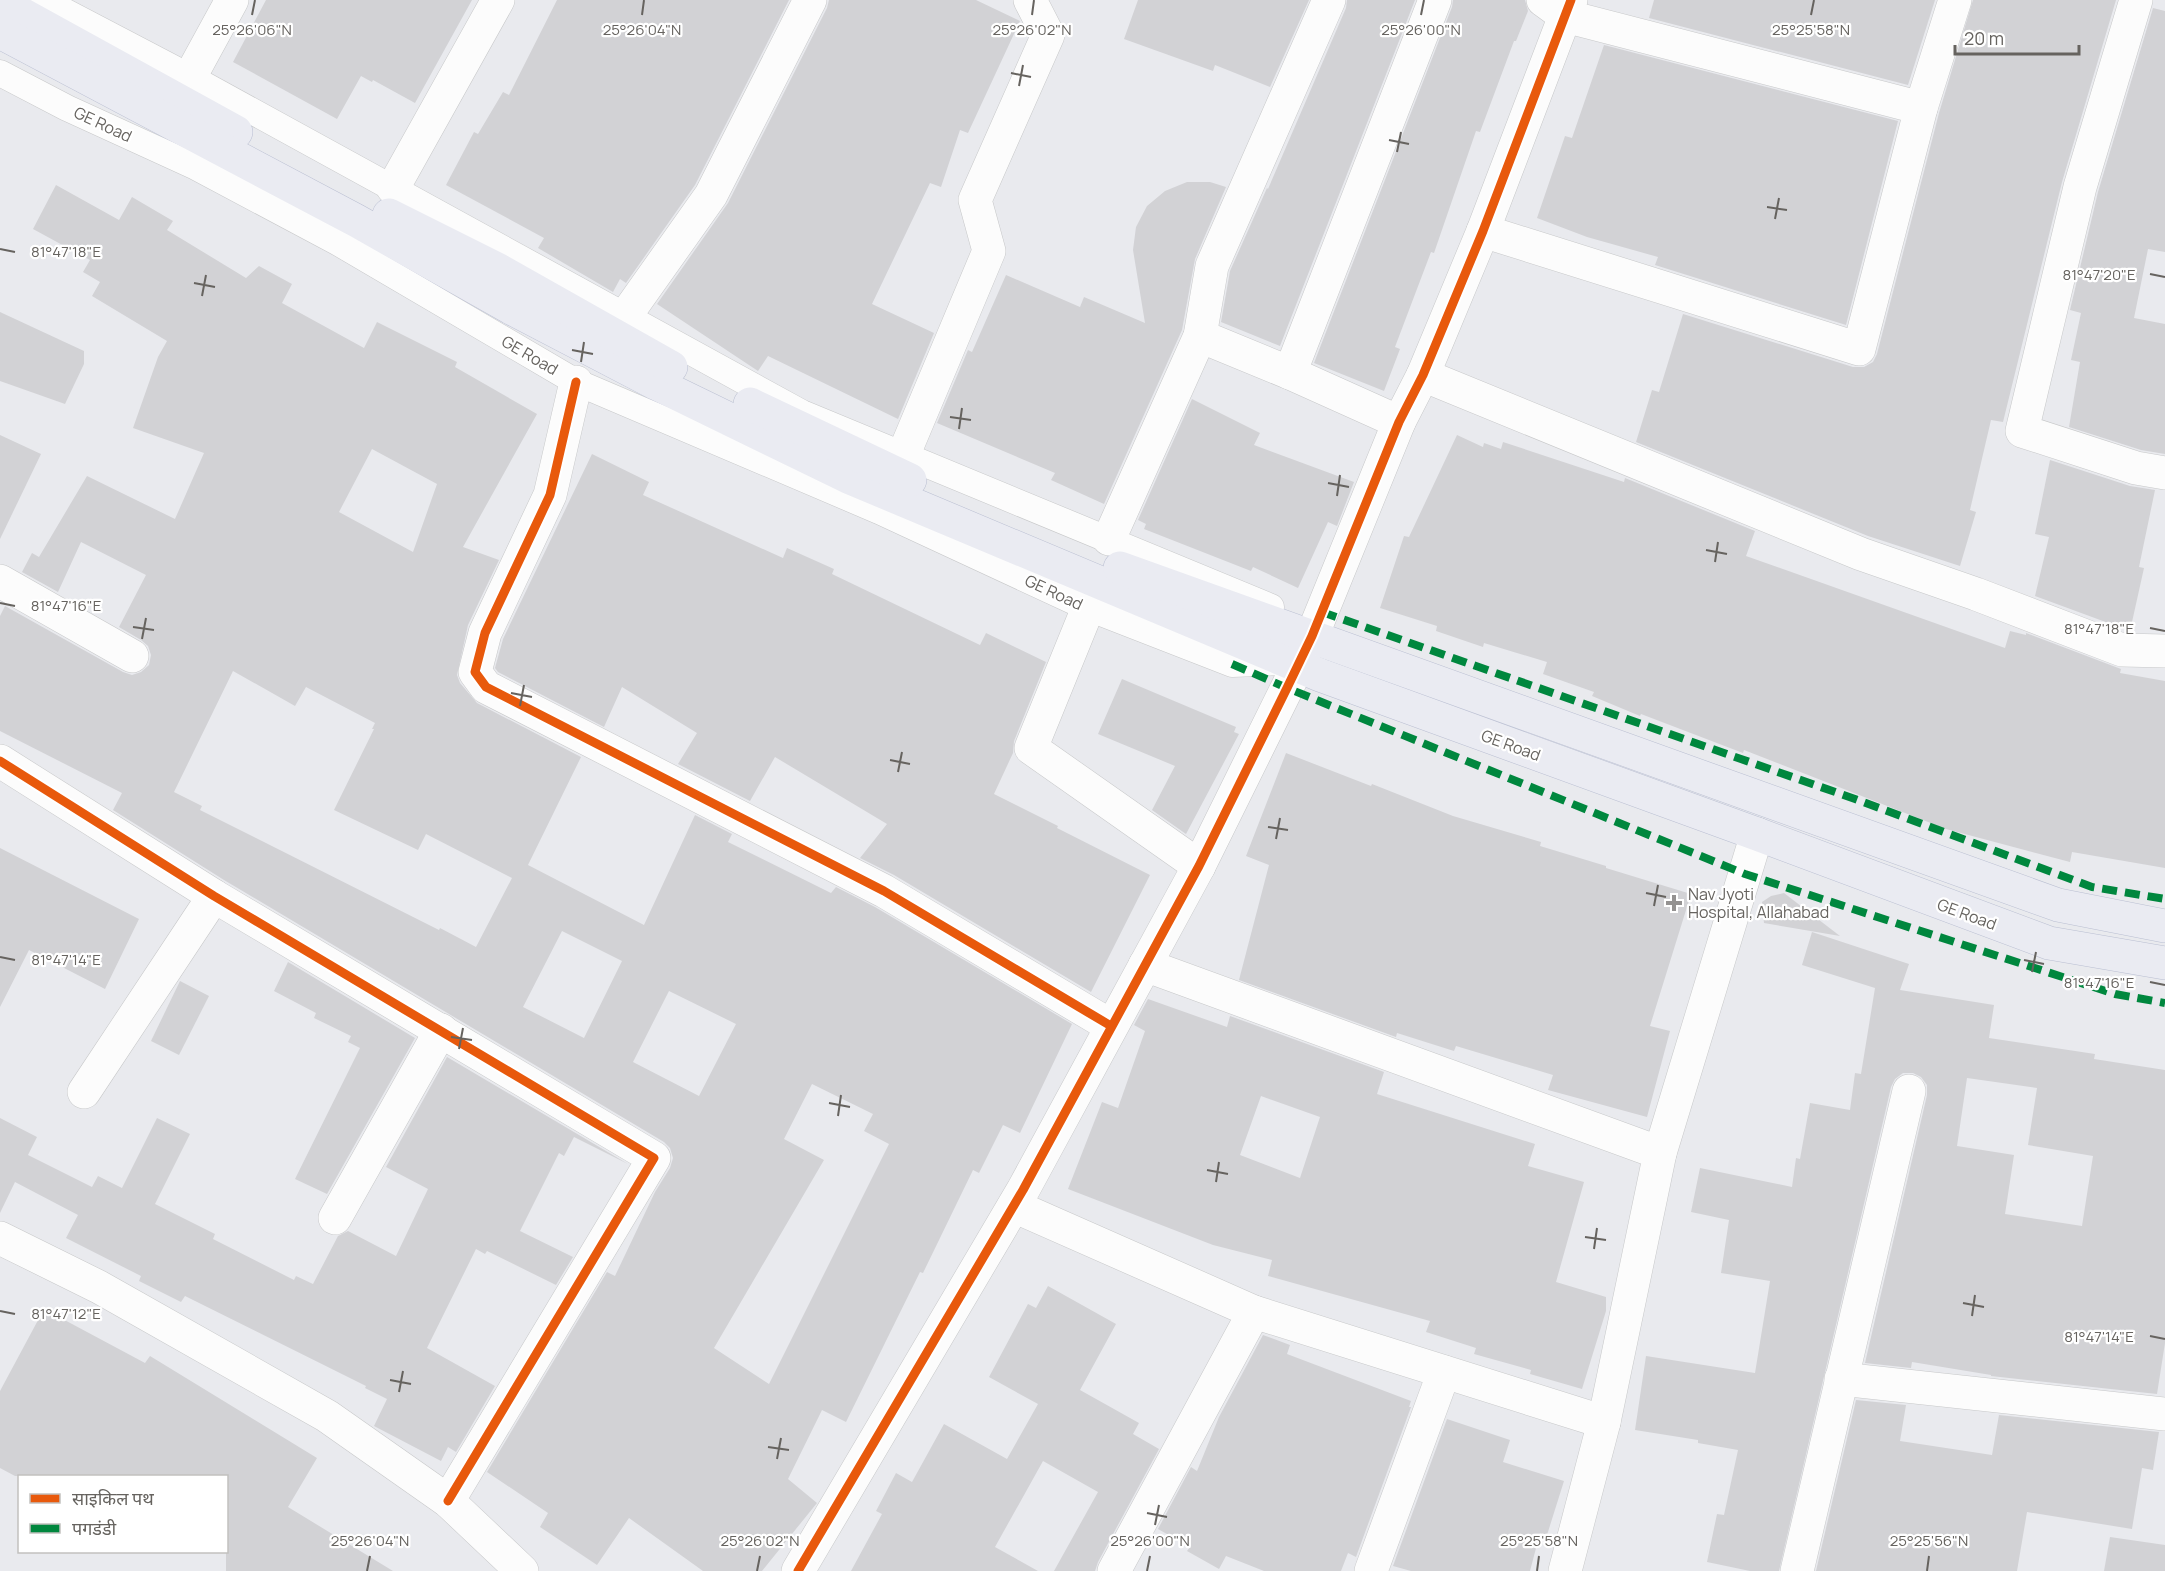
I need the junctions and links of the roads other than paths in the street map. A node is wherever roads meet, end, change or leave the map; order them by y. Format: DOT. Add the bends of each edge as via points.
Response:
graph roads {
  1 [pos="232,0"];
  2 [pos="498,0"];
  3 [pos="810,0"];
  4 [pos="1030,0"];
  5 [pos="1329,0"];
  6 [pos="1435,0"];
  7 [pos="1955,0"];
  8 [pos="2136,0"];
  9 [pos="0,2"];
  10 [pos="1560,5"];
  11 [pos="26,25"];
  12 [pos="0,73"];
  13 [pos="190,77"];
  14 [pos="1921,108"];
  15 [pos="393,188"];
  16 [pos="1483,231"];
  17 [pos="626,315"];
  18 [pos="1200,336"];
  19 [pos="1290,373"];
  20 [pos="1423,375"];
  21 [pos="576,382"];
  22 [pos="1399,422"];
  23 [pos="903,456"];
  24 [pos="2165,473"];
  25 [pos="1109,539"];
  26 [pos="0,581"];
  27 [pos="1088,608"];
  28 [pos="1312,636"];
  29 [pos="2165,651"];
  30 [pos="132,656"];
  31 [pos="1292,664"];
  32 [pos="0,761"];
  33 [pos="1756,834"];
  34 [pos="1199,866"];
  35 [pos="214,896"];
  36 [pos="2165,926"];
  37 [pos="2165,963"];
  38 [pos="1145,965"];
  39 [pos="1111,1026"];
  40 [pos="441,1030"];
  41 [pos="1909,1091"];
  42 [pos="84,1092"];
  43 [pos="1660,1153"];
  44 [pos="1014,1206"];
  45 [pos="334,1218"];
  46 [pos="0,1238"];
  47 [pos="1254,1312"];
  48 [pos="1444,1372"];
  49 [pos="1841,1379"];
  50 [pos="2165,1413"];
  51 [pos="1604,1422"];
  52 [pos="448,1501"];
  53 [pos="522,1571"];
  54 [pos="798,1571"];
  55 [pos="1114,1571"];
  56 [pos="1371,1571"];
  57 [pos="1565,1571"];
  58 [pos="1797,1571"];
  1 -- 13 [label="street"];
  2 -- 15 [label="street"];
  3 -- 17 [label="street" via="711,195"];
  4 -- 23 [label="street" via="1048,35 975,200 989,251"];
  5 -- 18 [label="street" via="1212,266"];
  6 -- 19 [label="street"];
  7 -- 14 [label="street"];
  8 -- 24 [label="street" via="2080,187 2022,431 2136,468"];
  9 -- 11 [label="main road"];
  10 -- 14 [label="street"];
  10 -- 16 [label="street"];
  11 -- 13 [label="lane"];
  11 -- 28 [label="main road" via="499,270 680,372 911,480 1119,568"];
  11 -- 31 [label="main road" via="357,221 668,390 848,477"];
  12 -- 21 [label="lane, GE Road" via="196,167 327,237"];
  13 -- 15 [label="lane"];
  14 -- 16 [label="street" via="1859,349"];
  15 -- 17 [label="lane"];
  16 -- 20 [label="street"];
  17 -- 23 [label="lane" via="802,412"];
  18 -- 19 [label="street"];
  18 -- 25 [label="street"];
  19 -- 22 [label="street"];
  20 -- 22 [label="street"];
  20 -- 29 [label="street" via="1861,554 2121,650"];
  21 -- 27 [label="lane, GE Road" via="879,511"];
  21 -- 39 [label="street" via="550,495 485,633 475,672 486,687 884,891"];
  22 -- 28 [label="street"];
  23 -- 25 [label="lane"];
  25 -- 28 [label="lane" via="1276,609"];
  26 -- 30 [label="street"];
  27 -- 31 [label="lane, GE Road" via="1232,664"];
  27 -- 34 [label="street" via="1031,748"];
  28 -- 31 [label="street"];
  28 -- 36 [label="main road" via="2058,905"];
  31 -- 33 [label="main road, GE Road"];
  31 -- 34 [label="street"];
  32 -- 35 [label="street"];
  33 -- 37 [label="main road, GE Road" via="2049,943"];
  33 -- 43 [label="street"];
  34 -- 38 [label="street"];
  35 -- 40 [label="street"];
  35 -- 42 [label="street"];
  38 -- 39 [label="street"];
  38 -- 43 [label="street"];
  39 -- 44 [label="street"];
  40 -- 45 [label="street"];
  40 -- 52 [label="street" via="654,1158"];
  41 -- 49 [label="street"];
  43 -- 51 [label="street"];
  44 -- 47 [label="street"];
  44 -- 54 [label="street"];
  46 -- 52 [label="street" via="99,1287 327,1416"];
  47 -- 48 [label="street"];
  47 -- 55 [label="street"];
  48 -- 51 [label="street"];
  48 -- 56 [label="street"];
  49 -- 50 [label="street"];
  49 -- 58 [label="street"];
  51 -- 57 [label="street"];
  52 -- 53 [label="street"];
}
